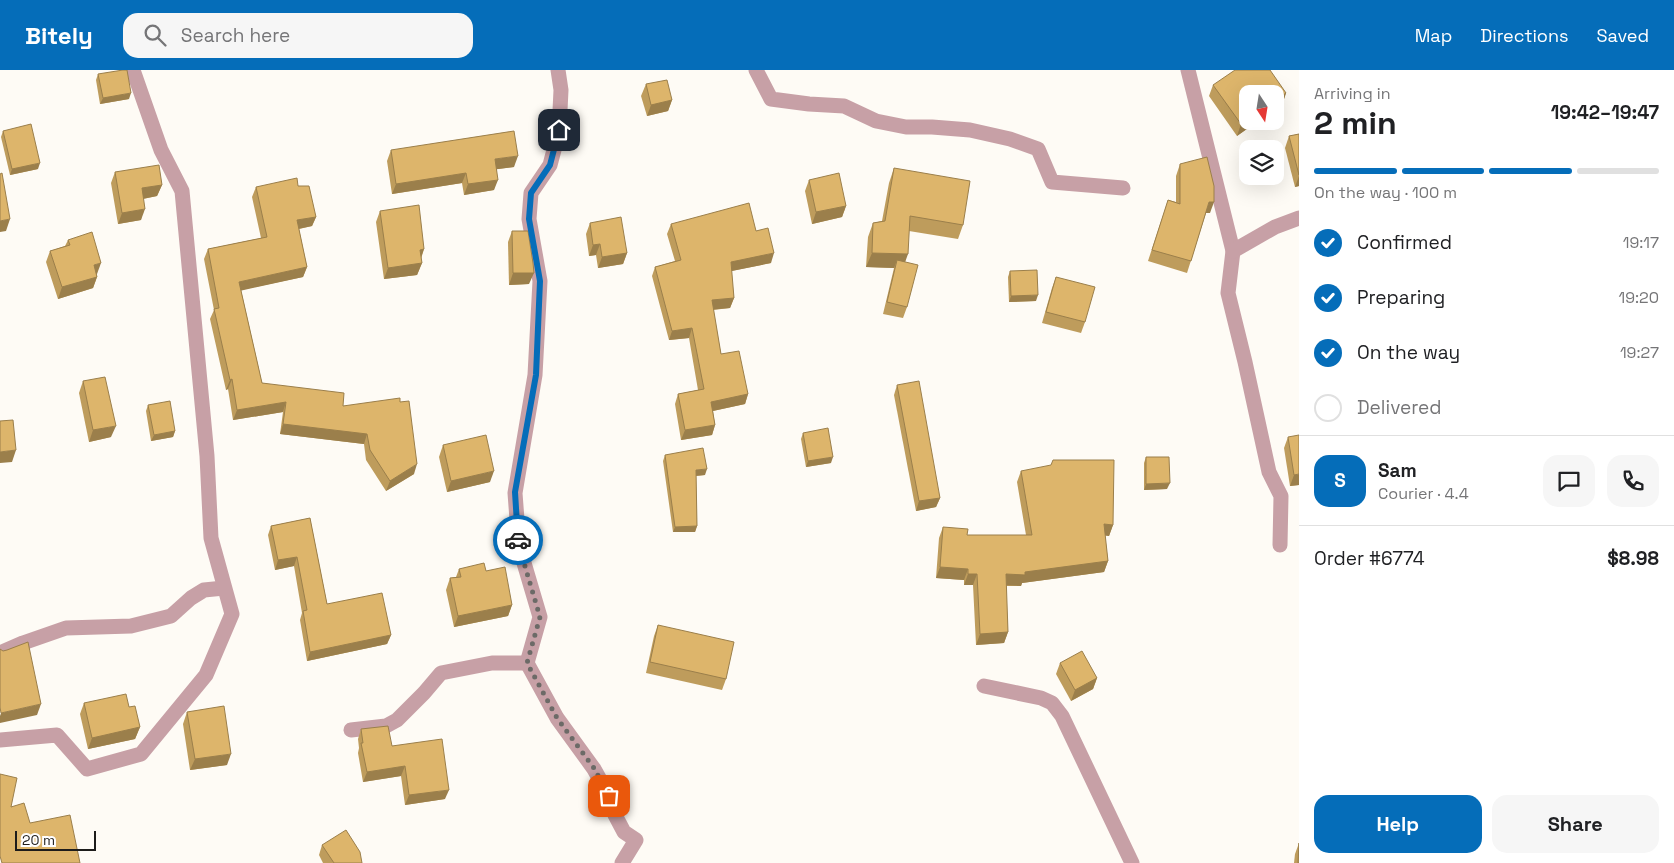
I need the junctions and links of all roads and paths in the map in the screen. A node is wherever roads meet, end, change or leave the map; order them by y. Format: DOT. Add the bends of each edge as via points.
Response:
graph roads {
  1 [pos="133,70"];
  2 [pos="558,70"];
  3 [pos="756,70"];
  4 [pos="1188,70"];
  5 [pos="1123,188"];
  6 [pos="1299,218"];
  7 [pos="1233,251"];
  8 [pos="1280,545"];
  9 [pos="224,588"];
  10 [pos="0,653"];
  11 [pos="527,663"];
  12 [pos="984,686"];
  13 [pos="351,730"];
  14 [pos="0,740"];
  15 [pos="622,863"];
  16 [pos="1132,863"];
  1 -- 9 [label="street" via="161,150 182,191 207,456 211,538"];
  2 -- 11 [label="street" via="561,90 559,130 550,165 531,193 529,219 540,281 536,365 515,492 519,546 540,617"];
  3 -- 5 [label="street" via="771,99 844,106 876,121 906,127 970,130 1010,139 1038,149 1052,182"];
  4 -- 7 [label="street"];
  6 -- 7 [label="street" via="1275,227"];
  7 -- 8 [label="street" via="1228,293 1269,472 1281,496"];
  9 -- 10 [label="street" via="204,590 171,616 131,626 66,628"];
  9 -- 14 [label="street" via="232,614 206,675 141,754 87,769 57,736"];
  11 -- 13 [label="street" via="492,663 441,673 397,720 386,726"];
  11 -- 15 [label="street" via="557,718 594,768 624,832 636,840"];
  12 -- 16 [label="street" via="1052,703 1062,716"];
}
